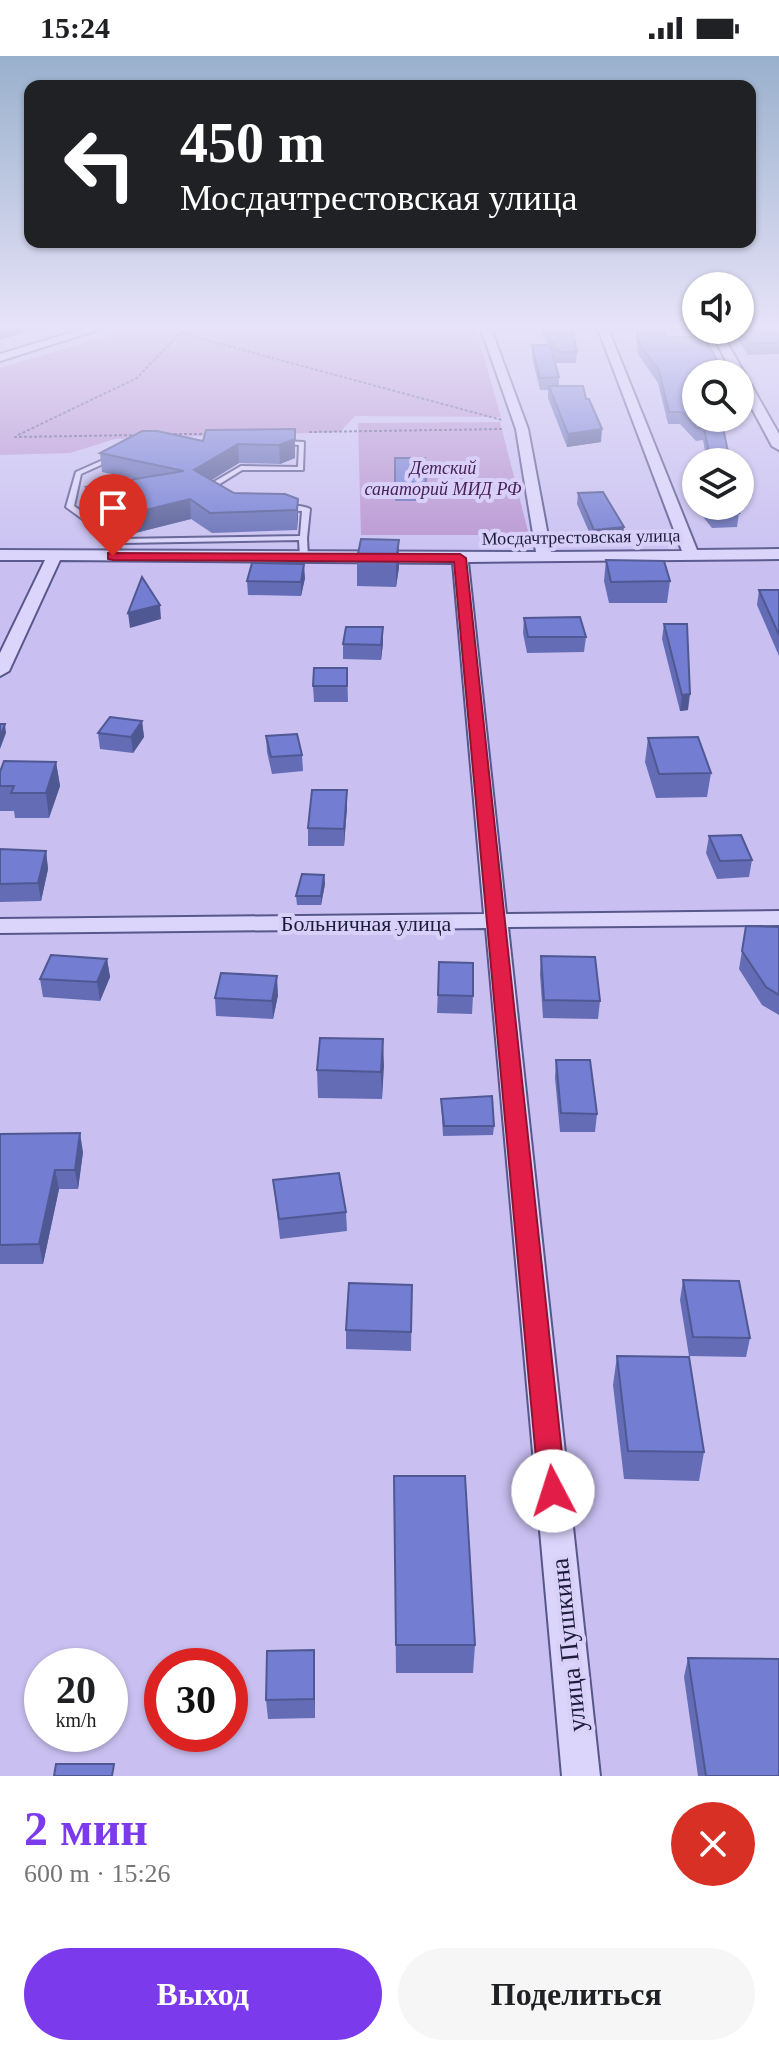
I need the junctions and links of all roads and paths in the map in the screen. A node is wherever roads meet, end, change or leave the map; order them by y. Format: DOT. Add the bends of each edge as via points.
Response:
graph roads {
  1 [pos="78,406"];
  2 [pos="446,406"];
  3 [pos="514,406"];
  4 [pos="633,406"];
  5 [pos="757,406"];
  6 [pos="521,427"];
  7 [pos="300,432"];
  8 [pos="220,433"];
  9 [pos="157,434"];
  10 [pos="141,435"];
  11 [pos="273,443"];
  12 [pos="779,446"];
  13 [pos="115,456"];
  14 [pos="230,501"];
  15 [pos="267,508"];
  16 [pos="303,538"];
  17 [pos="116,548"];
  18 [pos="779,554"];
  19 [pos="0,555"];
  20 [pos="54,556"];
  21 [pos="692,556"];
  22 [pos="304,557"];
  23 [pos="544,557"];
  24 [pos="460,558"];
  25 [pos="0,671"];
  26 [pos="779,918"];
  27 [pos="497,922"];
  28 [pos="0,926"];
  29 [pos="581,1776"];
  1 -- 10 [label="path" via="14,437"];
  2 -- 6 [label="path"];
  3 -- 6 [label="street"];
  4 -- 21 [label="street"];
  5 -- 12 [label="street"];
  6 -- 7 [label="path"];
  6 -- 23 [label="street"];
  8 -- 9 [label="path"];
  11 -- 14 [label="lane" via="302,443 301,469 241,468 214,484"];
  13 -- 17 [label="lane" via="78,473 70,507"];
  15 -- 16 [label="lane" via="306,509"];
  16 -- 17 [label="lane"];
  16 -- 22 [label="lane"];
  17 -- 20 [label="street, Мосдачтрестовская улица"];
  17 -- 22 [label="street, Мосдачтрестовская улица"];
  18 -- 21 [label="street, Мосдачтрестовская улица"];
  19 -- 20 [label="street, Мосдачтрестовская улица"];
  20 -- 25 [label="street"];
  21 -- 23 [label="street, Мосдачтрестовская улица"];
  22 -- 24 [label="street, Мосдачтрестовская улица"];
  23 -- 24 [label="street, Мосдачтрестовская улица"];
  24 -- 27 [label="street, улица Пушкина"];
  26 -- 27 [label="street, Больничная улица"];
  27 -- 28 [label="street, Больничная улица"];
  27 -- 29 [label="street, улица Пушкина"];
}
